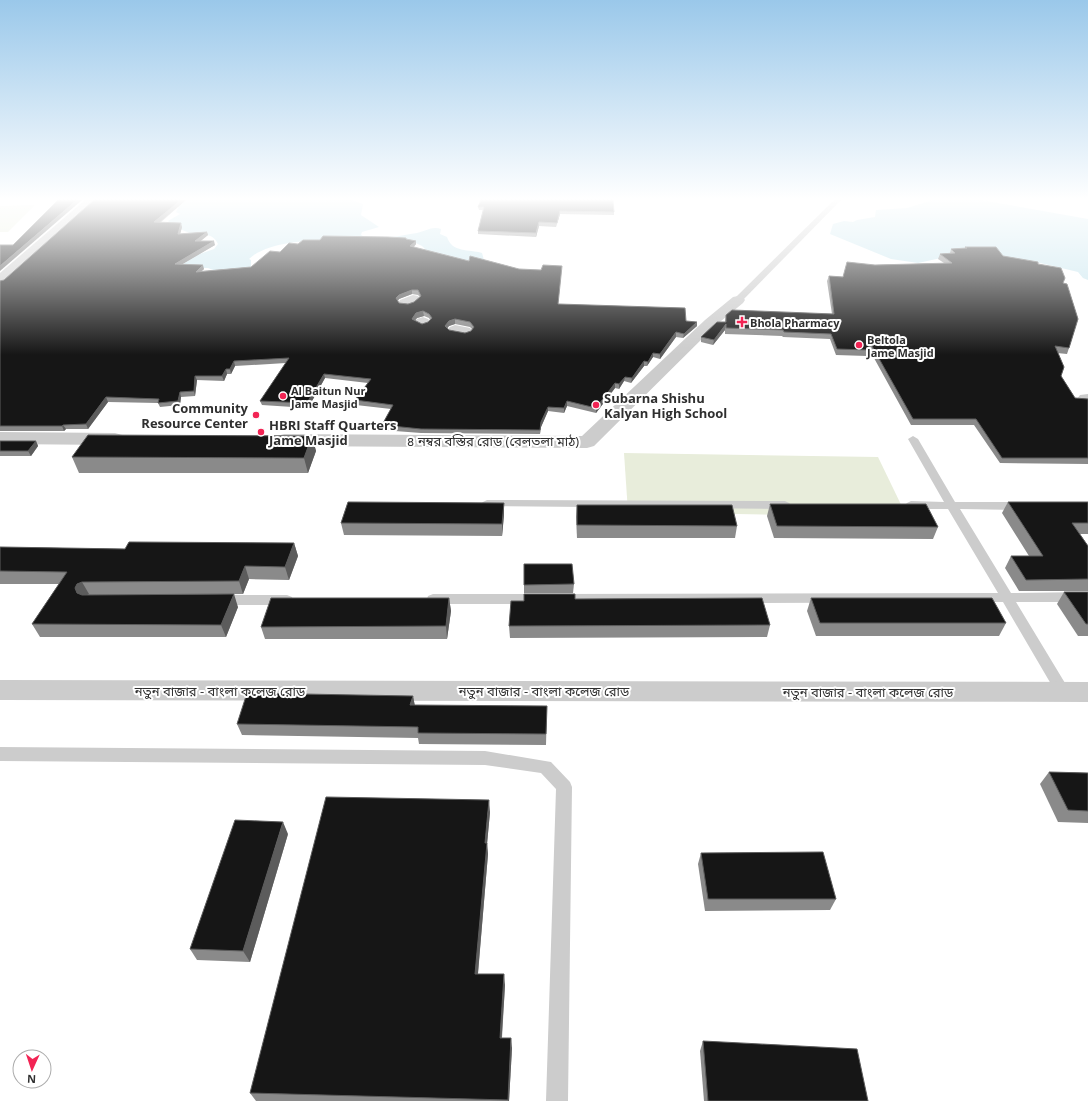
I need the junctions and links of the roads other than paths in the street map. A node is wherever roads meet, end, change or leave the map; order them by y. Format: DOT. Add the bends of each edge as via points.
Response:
graph roads {
  1 [pos="33,251"];
  2 [pos="787,251"];
  3 [pos="0,280"];
  4 [pos="738,300"];
  5 [pos="0,438"];
  6 [pos="135,439"];
  7 [pos="913,439"];
  8 [pos="270,440"];
  9 [pos="472,504"];
  10 [pos="799,505"];
  11 [pos="903,505"];
  12 [pos="951,505"];
  13 [pos="1035,506"];
  14 [pos="1008,597"];
  15 [pos="1088,597"];
  16 [pos="417,599"];
  17 [pos="209,600"];
  18 [pos="297,600"];
  19 [pos="0,690"];
  20 [pos="1075,692"];
  21 [pos="0,754"];
  22 [pos="557,1101"];
  1 -- 3 [label="street"];
  2 -- 4 [label="lane"];
  4 -- 8 [label="street, ৪ নম্বর বস্তির রোড (বেলতলা মাঠ)" via="710,322 587,442"];
  5 -- 6 [label="street"];
  7 -- 12 [label="lane"];
  9 -- 10 [label="lane"];
  11 -- 12 [label="lane"];
  12 -- 13 [label="lane"];
  12 -- 14 [label="lane"];
  14 -- 15 [label="lane"];
  14 -- 16 [label="lane"];
  14 -- 20 [label="lane"];
  17 -- 18 [label="lane"];
  19 -- 20 [label="street, নতুন বাজার - বাংলা কলেজ রোড"];
  21 -- 22 [label="lane" via="485,758 545,767 564,787"];
}
